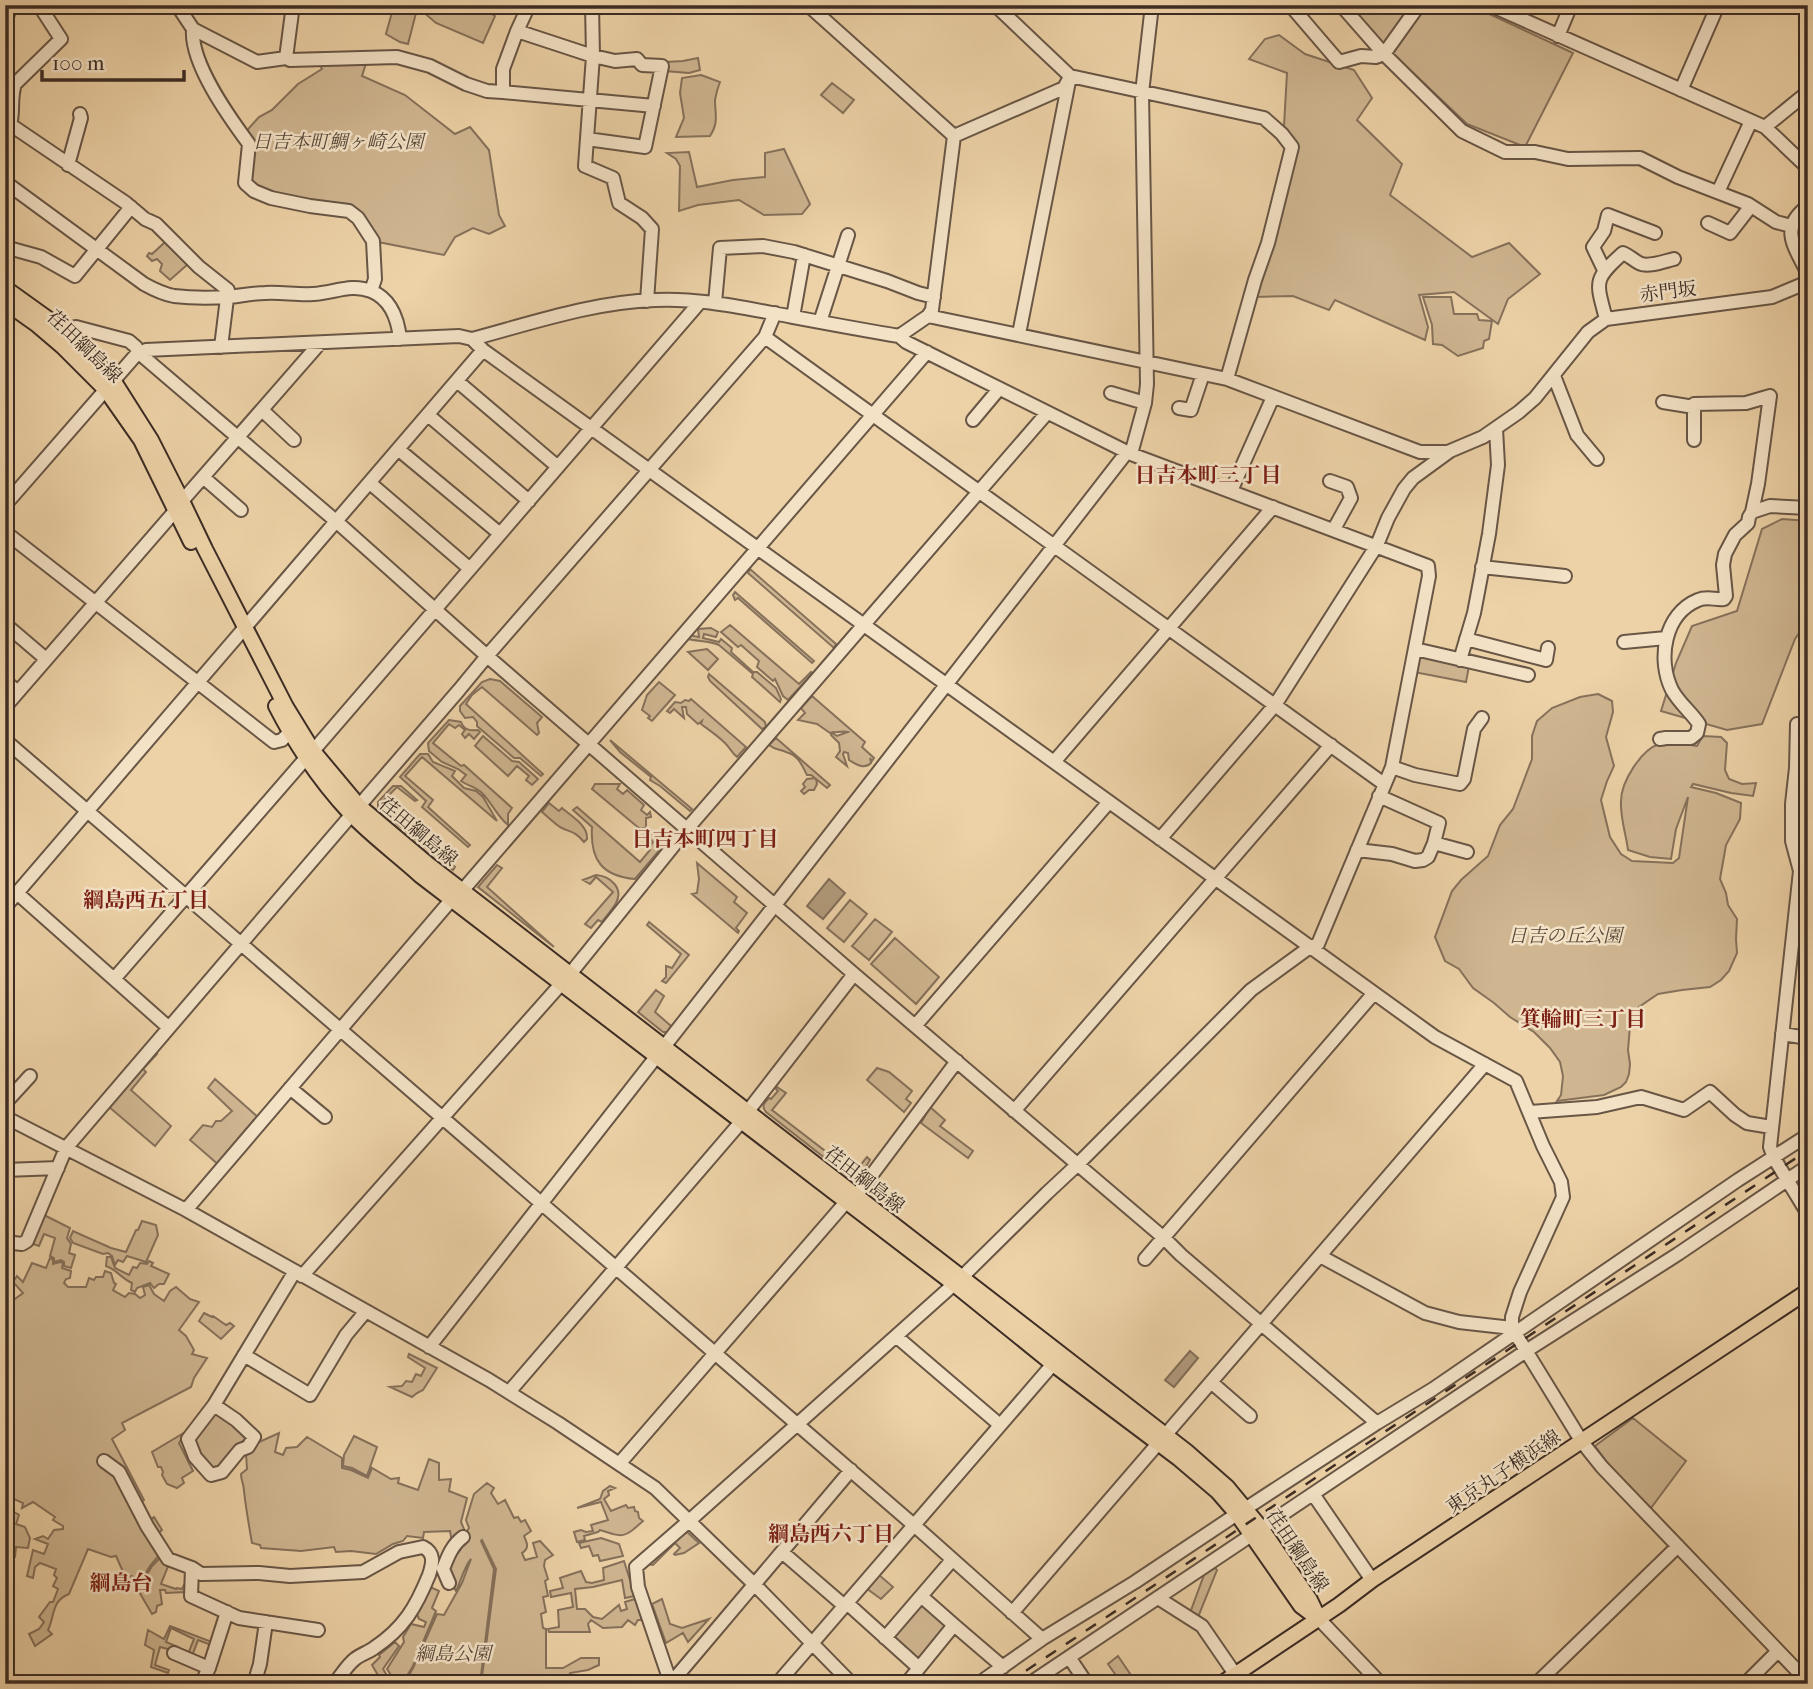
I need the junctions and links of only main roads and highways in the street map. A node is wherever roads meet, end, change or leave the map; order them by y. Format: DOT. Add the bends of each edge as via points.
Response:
graph roads {
  1 [pos="7,298"];
  2 [pos="109,385"];
  3 [pos="243,631"];
  4 [pos="310,754"];
  5 [pos="958,1281"];
  6 [pos="1808,1291"];
  7 [pos="1161,1439"];
  8 [pos="1319,1619"];
  9 [pos="1221,1684"];
  1 -- 2 [label="main road, 荏田綱島線"];
  1 -- 2 [label="main road, 荏田綱島線" via="64,331"];
  2 -- 3 [label="main road, 荏田綱島線" via="179,506"];
  3 -- 4 [label="main road, 荏田綱島線"];
  3 -- 4 [label="main road, 荏田綱島線" via="290,732"];
  4 -- 5 [label="main road, 荏田綱島線" via="355,810 421,876 457,895"];
  5 -- 7 [label="main road, 荏田綱島線"];
  5 -- 7 [label="main road, 荏田綱島線" via="1053,1364"];
  6 -- 8 [label="main road, 東京丸子横浜線"];
  7 -- 8 [label="main road, 荏田綱島線" via="1241,1512 1301,1606"];
  8 -- 9 [label="main road, 東京丸子横浜線"];
}
